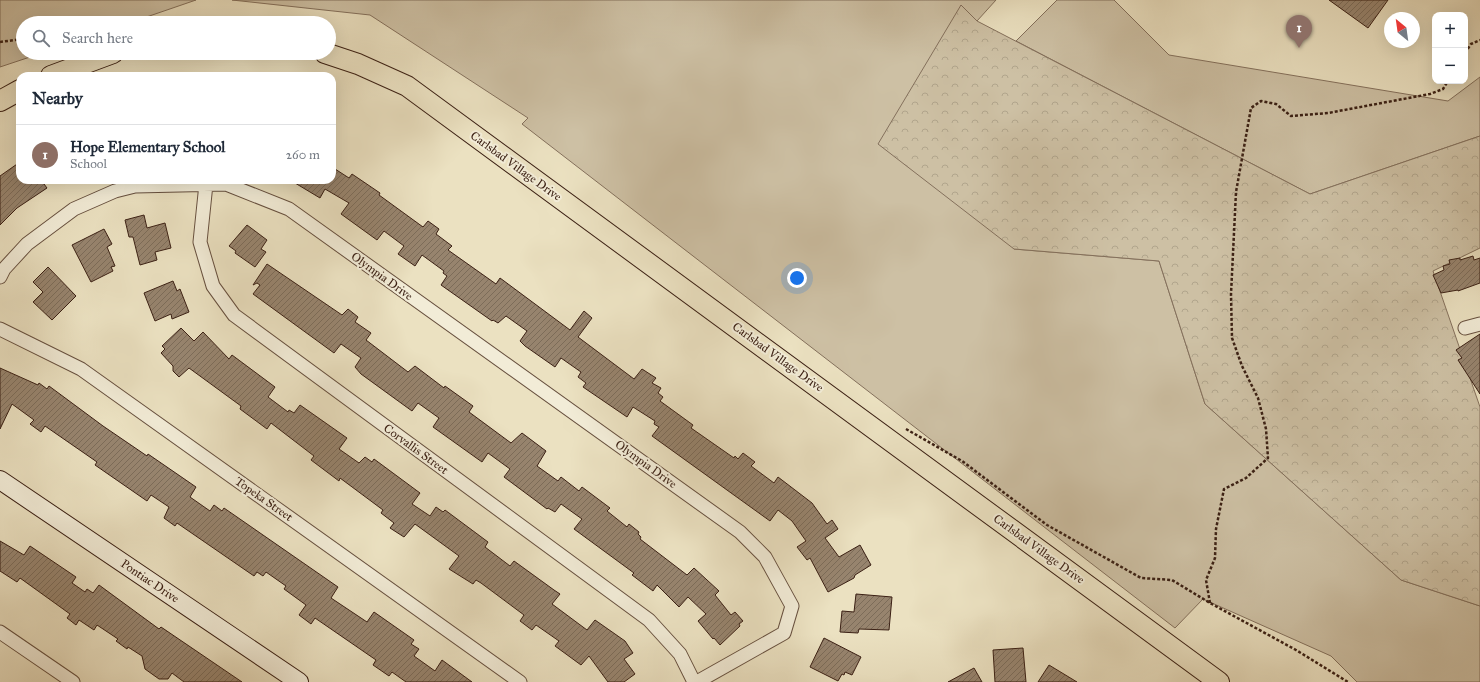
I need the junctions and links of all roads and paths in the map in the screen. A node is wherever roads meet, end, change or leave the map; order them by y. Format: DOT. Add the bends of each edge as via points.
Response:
graph roads {
  1 [pos="16,40"];
  2 [pos="1480,40"];
  3 [pos="0,42"];
  4 [pos="1468,48"];
  5 [pos="336,57"];
  6 [pos="94,60"];
  7 [pos="62,72"];
  8 [pos="1446,84"];
  9 [pos="16,92"];
  10 [pos="0,102"];
  11 [pos="206,184"];
  12 [pos="0,277"];
  13 [pos="1480,324"];
  14 [pos="1465,328"];
  15 [pos="0,329"];
  16 [pos="901,426"];
  17 [pos="0,480"];
  18 [pos="1210,604"];
  19 [pos="0,632"];
  20 [pos="73,682"];
  21 [pos="299,682"];
  22 [pos="520,682"];
  23 [pos="695,682"];
  24 [pos="1219,682"];
  25 [pos="1348,682"];
  1 -- 3 [label="path"];
  2 -- 4 [label="path"];
  5 -- 24 [label="main road, Carlsbad Village Drive" via="407,86"];
  6 -- 7 [label="main road"];
  8 -- 18 [label="path" via="1443,89 1430,94 1328,113 1291,116 1276,104 1261,101 1251,108 1236,192 1231,294 1232,338 1258,398 1266,429 1268,458 1246,478 1224,489 1216,529 1215,558 1206,580"];
  9 -- 10 [label="main road"];
  11 -- 12 [label="street, Olympia Drive" via="135,186 115,191 74,209 27,244"];
  11 -- 23 [label="street, Corvallis Street" via="200,242 213,286 234,315 649,620 680,654"];
  11 -- 23 [label="street, Olympia Drive" via="226,184 288,209 740,532 765,557 792,606 784,633"];
  13 -- 14 [label="street"];
  15 -- 22 [label="street, Topeka Street" via="81,370"];
  16 -- 18 [label="path" via="962,461 1046,525 1141,578 1172,580"];
  17 -- 21 [label="main road, Pontiac Drive"];
  18 -- 25 [label="path" via="1296,650"];
  19 -- 20 [label="street"];
}
